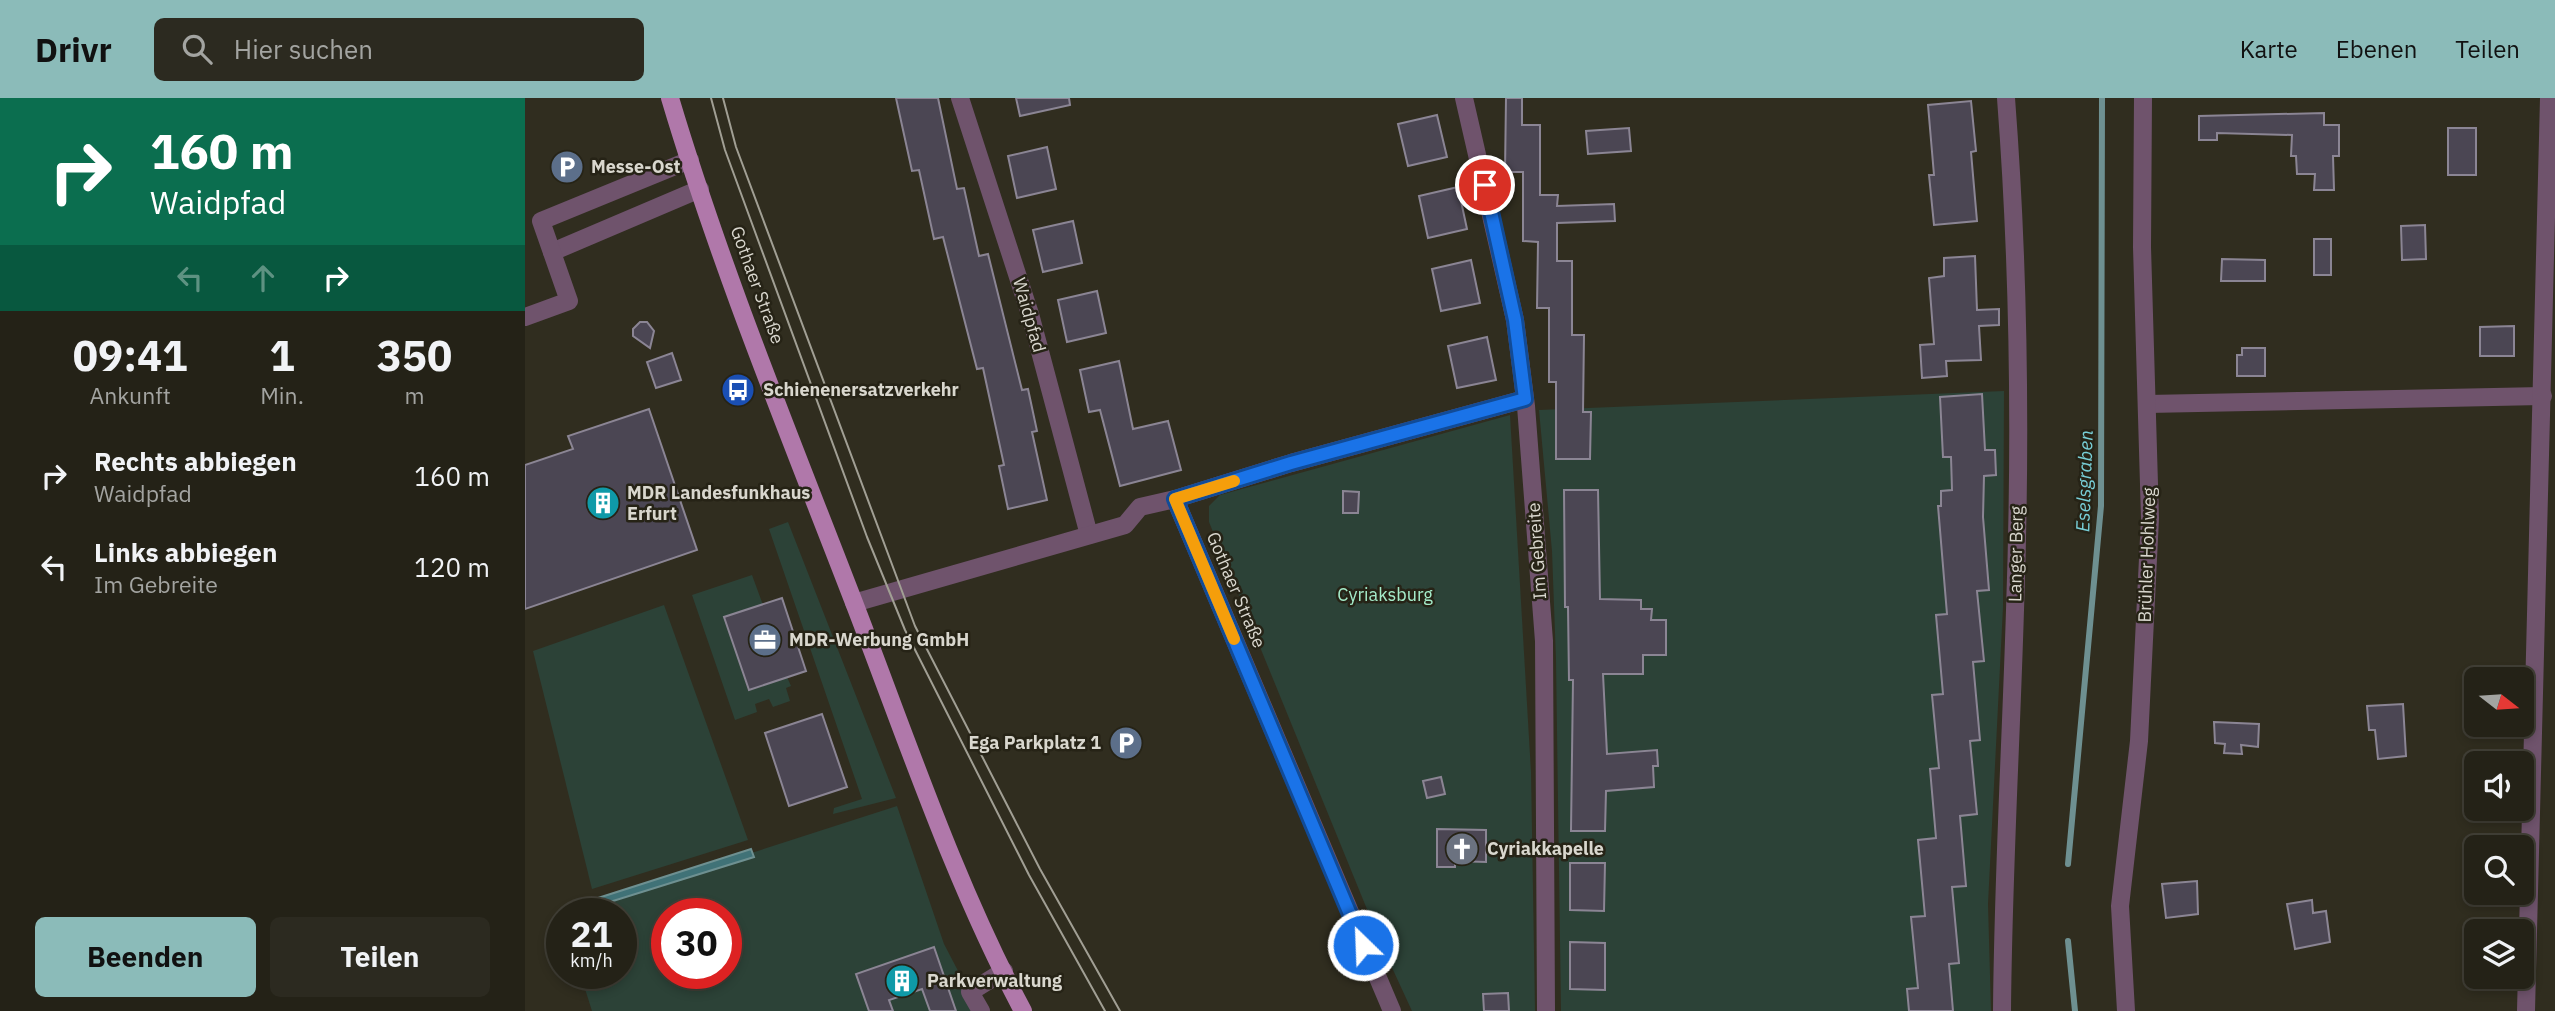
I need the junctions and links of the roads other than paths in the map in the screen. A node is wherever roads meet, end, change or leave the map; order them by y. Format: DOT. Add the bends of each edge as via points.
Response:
graph roads {
  1 [pos="670,98"];
  2 [pos="960,98"];
  3 [pos="1464,98"];
  4 [pos="2006,98"];
  5 [pos="2144,98"];
  6 [pos="2549,98"];
  7 [pos="690,160"];
  8 [pos="700,189"];
  9 [pos="552,252"];
  10 [pos="525,317"];
  11 [pos="2543,396"];
  12 [pos="1525,399"];
  13 [pos="2147,404"];
  14 [pos="1175,499"];
  15 [pos="1089,535"];
  16 [pos="854,603"];
  17 [pos="1004,971"];
  18 [pos="1019,1010"];
  19 [pos="981,1011"];
  20 [pos="1392,1011"];
  21 [pos="1546,1011"];
  22 [pos="2002,1011"];
  23 [pos="2126,1011"];
  24 [pos="2526,1011"];
  1 -- 7 [label="main road, Gothaer Straße"];
  2 -- 15 [label="street, Waidpfad" via="1030,314"];
  3 -- 12 [label="street, Im Gebreite" via="1515,320"];
  4 -- 22 [label="street, Langer Berg" via="2018,385"];
  5 -- 13 [label="street, Brühler Hohlweg"];
  6 -- 11 [label="street"];
  7 -- 8 [label="main road, Gothaer Straße"];
  7 -- 9 [label="street" via="541,221"];
  8 -- 9 [label="street"];
  8 -- 16 [label="main road, Gothaer Straße"];
  9 -- 10 [label="street" via="569,301"];
  11 -- 13 [label="street"];
  11 -- 24 [label="street"];
  12 -- 14 [label="street"];
  12 -- 21 [label="street, Im Gebreite" via="1543,642"];
  13 -- 23 [label="street, Brühler Hohlweg" via="2150,518 2139,741 2120,906"];
  14 -- 15 [label="street" via="1140,507 1125,525"];
  14 -- 20 [label="street, Gothaer Straße"];
  15 -- 16 [label="street"];
  16 -- 17 [label="main road, Gothaer Straße"];
  17 -- 18 [label="main road, Gothaer Straße"];
  17 -- 19 [label="street" via="970,992"];
}
